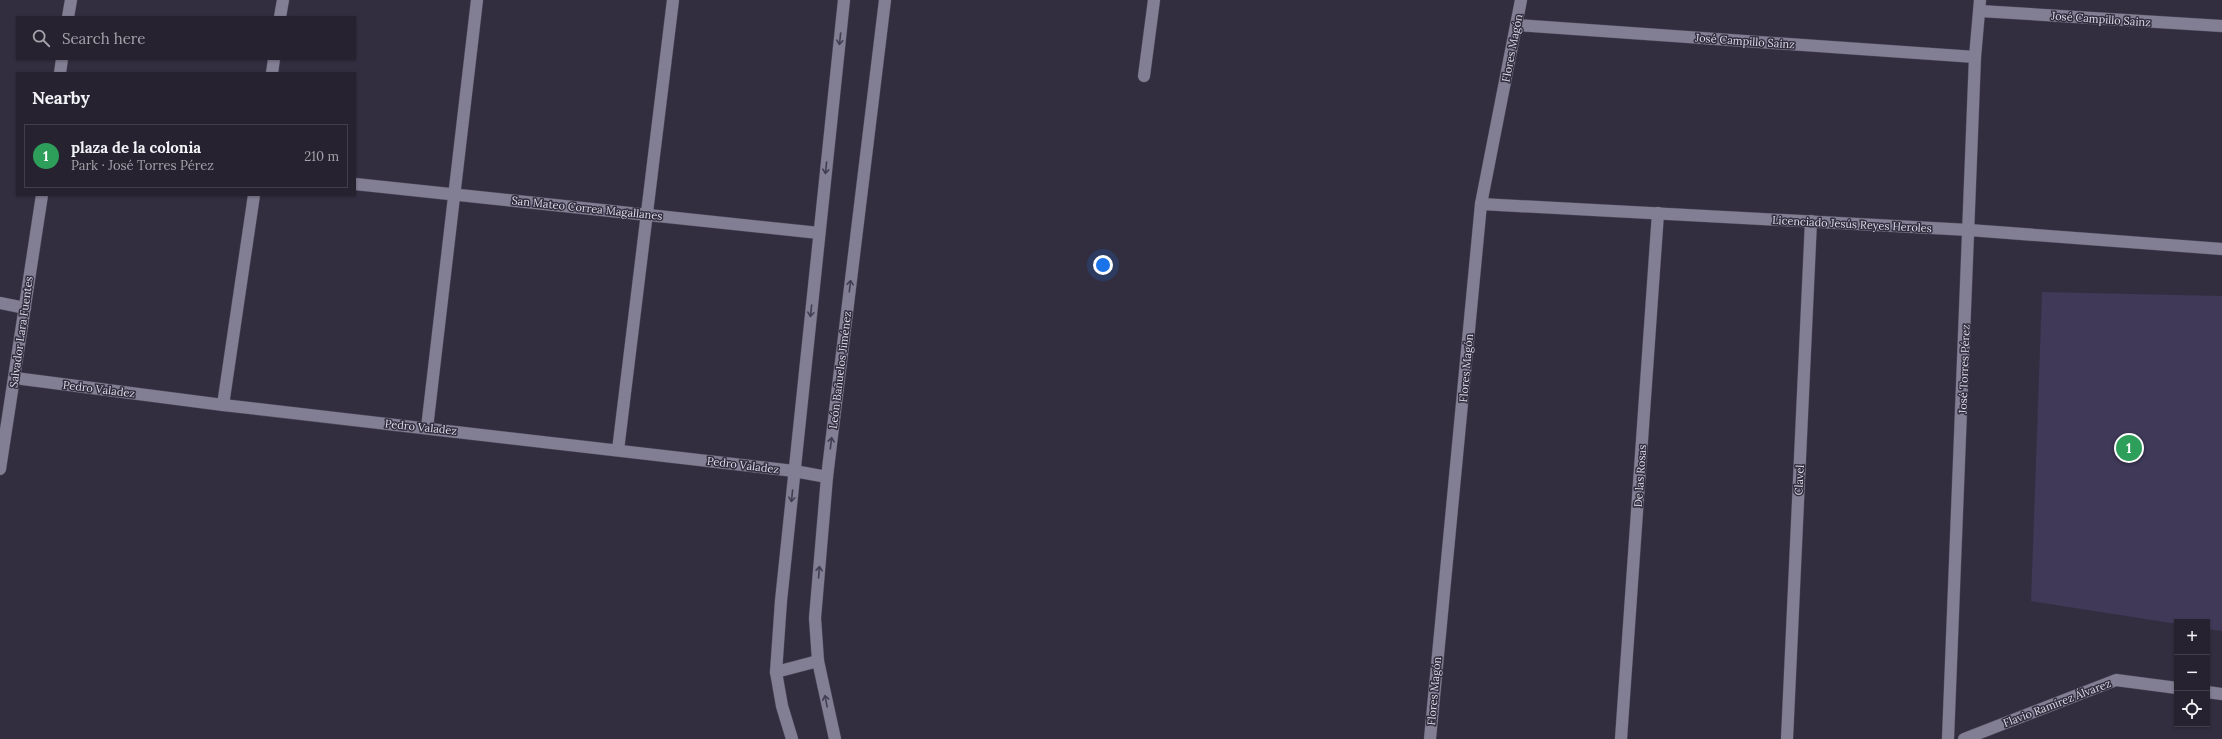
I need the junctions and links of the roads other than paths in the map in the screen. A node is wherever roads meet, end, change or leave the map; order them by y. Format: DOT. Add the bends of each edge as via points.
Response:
graph roads {
  1 [pos="70,0"];
  2 [pos="283,0"];
  3 [pos="477,0"];
  4 [pos="673,0"];
  5 [pos="844,0"];
  6 [pos="885,0"];
  7 [pos="1154,0"];
  8 [pos="1521,0"];
  9 [pos="1980,5"];
  10 [pos="68,16"];
  11 [pos="280,16"];
  12 [pos="1516,24"];
  13 [pos="2222,26"];
  14 [pos="1975,56"];
  15 [pos="62,60"];
  16 [pos="274,60"];
  17 [pos="60,72"];
  18 [pos="272,72"];
  19 [pos="1144,76"];
  20 [pos="356,184"];
  21 [pos="454,193"];
  22 [pos="42,196"];
  23 [pos="254,196"];
  24 [pos="1481,204"];
  25 [pos="1658,213"];
  26 [pos="647,214"];
  27 [pos="1811,221"];
  28 [pos="1969,230"];
  29 [pos="819,233"];
  30 [pos="2222,249"];
  31 [pos="0,304"];
  32 [pos="25,308"];
  33 [pos="15,378"];
  34 [pos="223,405"];
  35 [pos="427,428"];
  36 [pos="618,450"];
  37 [pos="0,469"];
  38 [pos="794,471"];
  39 [pos="827,477"];
  40 [pos="818,661"];
  41 [pos="776,672"];
  42 [pos="2174,688"];
  43 [pos="2210,692"];
  44 [pos="2222,694"];
  45 [pos="792,739"];
  46 [pos="835,739"];
  47 [pos="1430,739"];
  48 [pos="1621,739"];
  49 [pos="1787,739"];
  50 [pos="1948,739"];
  51 [pos="1964,739"];
  1 -- 10 [label="street"];
  2 -- 11 [label="street"];
  3 -- 21 [label="street"];
  4 -- 26 [label="street"];
  5 -- 29 [label="street, one-way"];
  39 -- 6 [label="street, León Bañuelos Jiménez, one-way"];
  7 -- 19 [label="street"];
  8 -- 12 [label="street, Flores Magón"];
  9 -- 13 [label="street, José Campillo Sainz"];
  9 -- 14 [label="street, José Torres Pérez"];
  12 -- 14 [label="street, José Campillo Sainz"];
  12 -- 24 [label="street, Flores Magón"];
  14 -- 28 [label="street, José Torres Pérez"];
  15 -- 17 [label="street"];
  16 -- 18 [label="street"];
  20 -- 21 [label="street, San Mateo Correa Magallanes"];
  21 -- 26 [label="street, San Mateo Correa Magallanes"];
  21 -- 35 [label="street"];
  22 -- 32 [label="street, Salvador Lara Fuentes"];
  23 -- 34 [label="street"];
  24 -- 25 [label="street, Licenciado Jesús Reyes Heroles"];
  24 -- 47 [label="street, Flores Magón"];
  25 -- 27 [label="street, Licenciado Jesús Reyes Heroles"];
  25 -- 48 [label="street, De las Rosas"];
  26 -- 29 [label="street, San Mateo Correa Magallanes"];
  26 -- 36 [label="street"];
  27 -- 28 [label="street, Licenciado Jesús Reyes Heroles"];
  27 -- 49 [label="street, Clavel"];
  28 -- 30 [label="street, Licenciado Jesús Reyes Heroles"];
  28 -- 50 [label="street, José Torres Pérez"];
  29 -- 38 [label="street, one-way"];
  31 -- 32 [label="street"];
  32 -- 33 [label="street, Salvador Lara Fuentes"];
  33 -- 34 [label="street, Pedro Valadez"];
  33 -- 37 [label="street, Salvador Lara Fuentes"];
  34 -- 35 [label="street, Pedro Valadez"];
  35 -- 36 [label="street, Pedro Valadez"];
  36 -- 38 [label="street, Pedro Valadez"];
  38 -- 39 [label="street, Pedro Valadez"];
  38 -- 41 [label="street, one-way"];
  40 -- 39 [label="street, León Bañuelos Jiménez, one-way" via="815,618"];
  40 -- 41 [label="street"];
  46 -- 40 [label="street, León Bañuelos Jiménez, one-way"];
  41 -- 45 [label="street" via="782,706"];
  42 -- 51 [label="street, Flavio Ramírez Álvarez" via="2116,680"];
  43 -- 44 [label="street"];
}
